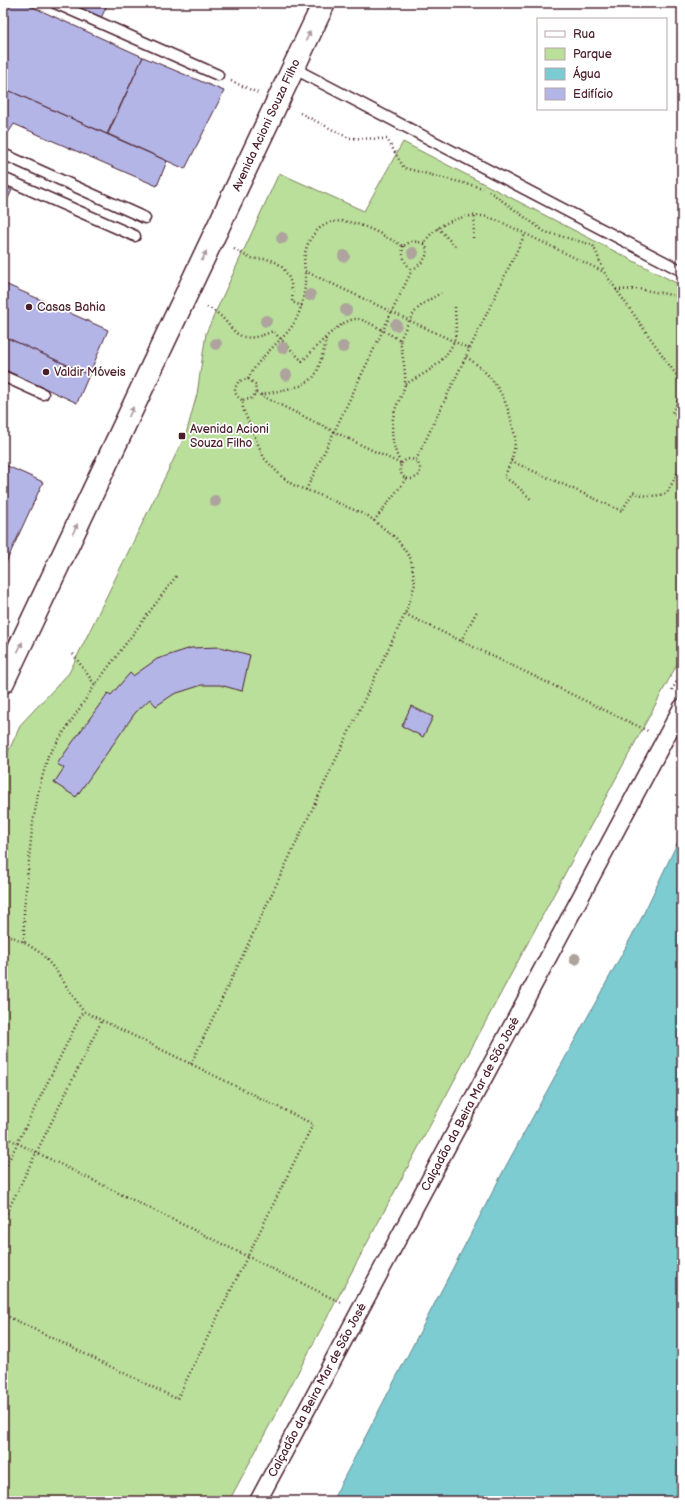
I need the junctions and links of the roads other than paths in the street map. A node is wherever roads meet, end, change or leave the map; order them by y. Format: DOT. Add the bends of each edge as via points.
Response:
graph roads {
  1 [pos="55,3"];
  2 [pos="324,3"];
  3 [pos="293,68"];
  4 [pos="218,76"];
  5 [pos="3,154"];
  6 [pos="3,178"];
  7 [pos="145,218"];
  8 [pos="135,236"];
  9 [pos="682,271"];
  10 [pos="3,376"];
  11 [pos="43,394"];
  12 [pos="3,682"];
  13 [pos="682,708"];
  14 [pos="258,1501"];
  1 -- 4 [label="lane"];
  3 -- 2 [label="main road, Avenida Acioni Souza Filho, one-way"];
  3 -- 9 [label="lane"];
  12 -- 3 [label="main road, Avenida Acioni Souza Filho, one-way"];
  5 -- 7 [label="lane"];
  6 -- 8 [label="lane"];
  10 -- 11 [label="lane"];
  13 -- 14 [label="street, Calçadão da Beira Mar de São José"];
}
